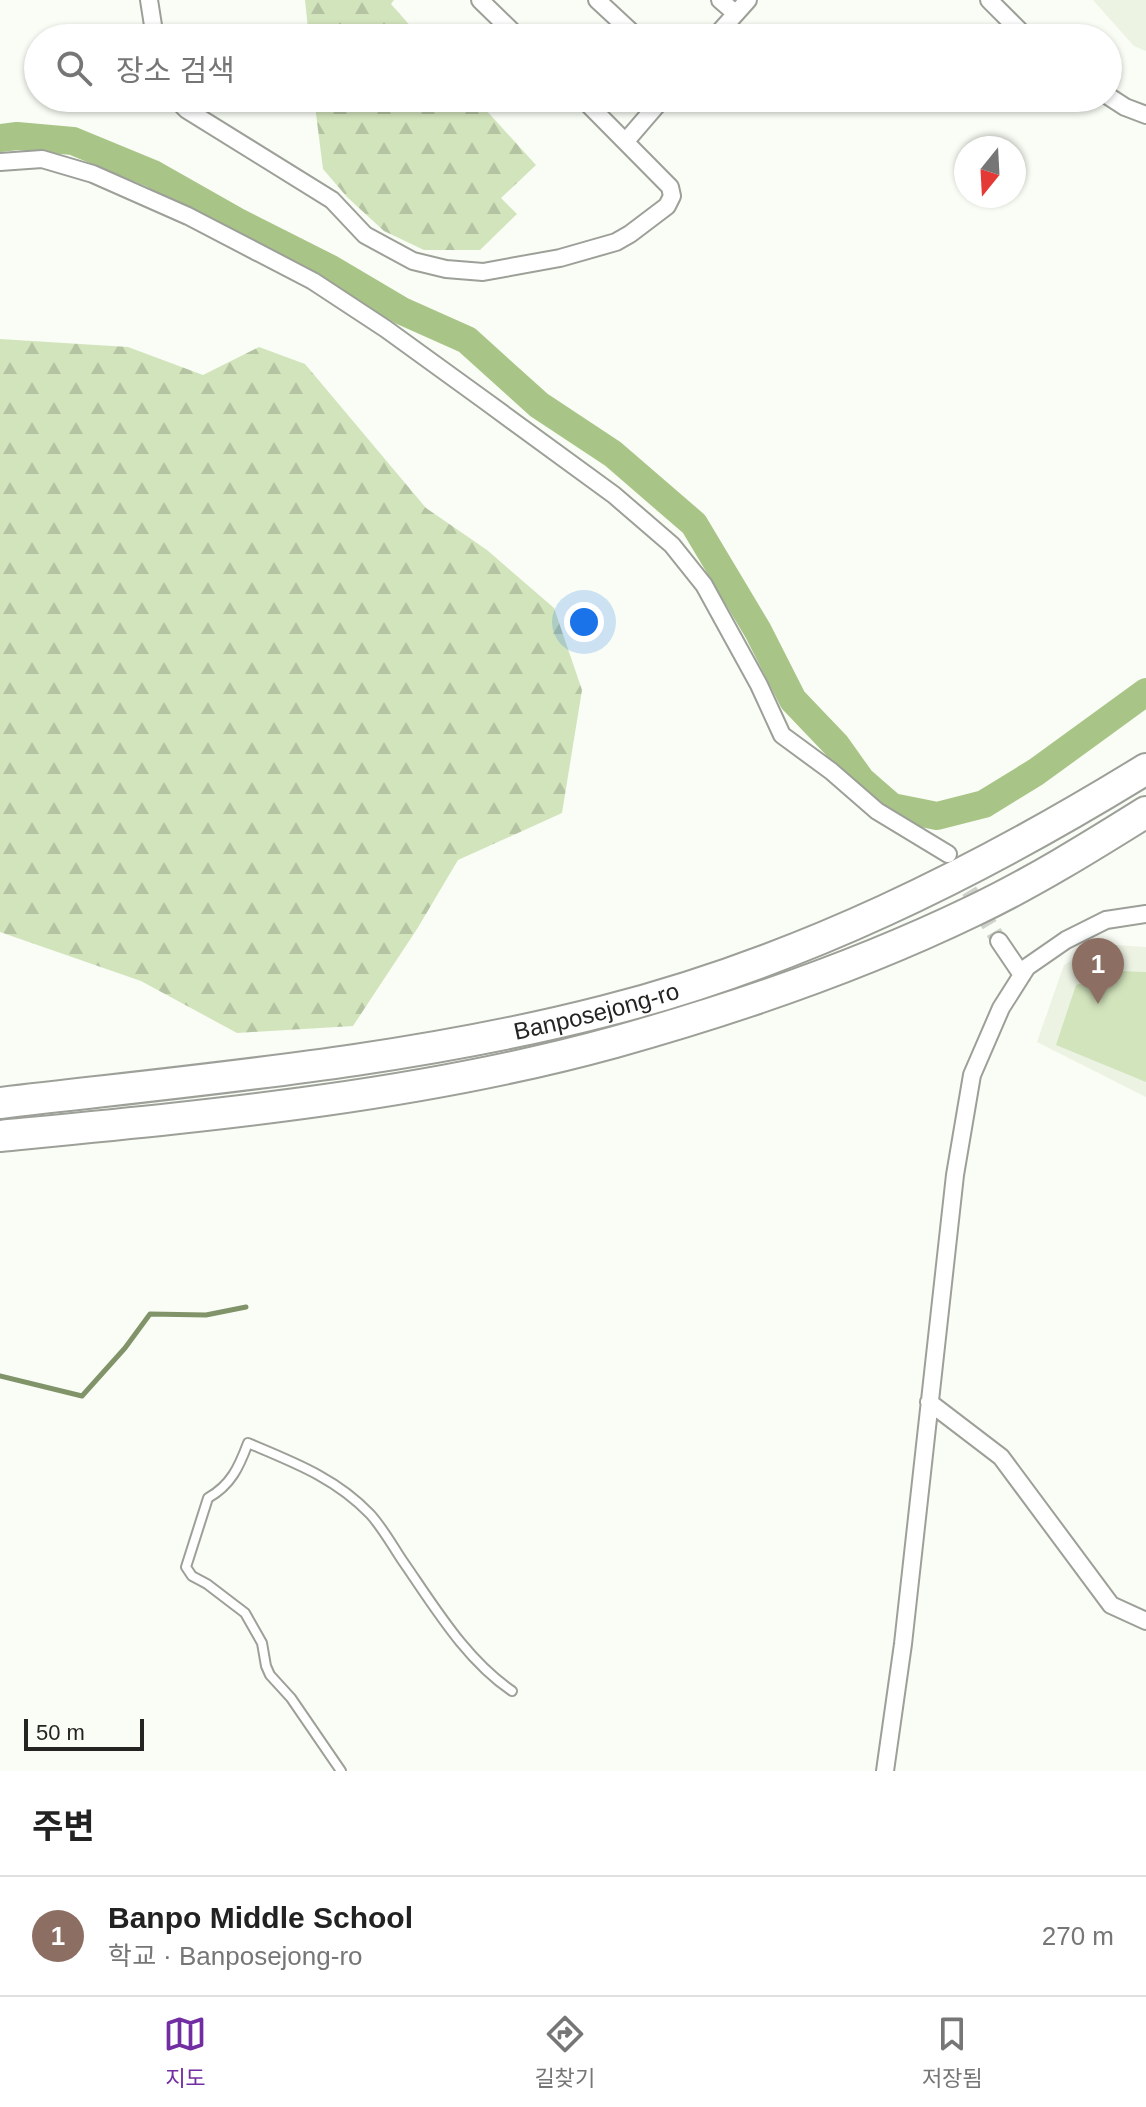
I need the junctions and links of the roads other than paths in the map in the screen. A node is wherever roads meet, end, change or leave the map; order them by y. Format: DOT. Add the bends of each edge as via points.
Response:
graph roads {
  1 [pos="149,0"];
  2 [pos="480,0"];
  3 [pos="597,0"];
  4 [pos="720,0"];
  5 [pos="748,0"];
  6 [pos="989,0"];
  7 [pos="735,13"];
  8 [pos="153,24"];
  9 [pos="505,24"];
  10 [pos="623,24"];
  11 [pos="726,24"];
  12 [pos="1013,24"];
  13 [pos="1122,105"];
  14 [pos="190,112"];
  15 [pos="596,112"];
  16 [pos="651,112"];
  17 [pos="1146,115"];
  18 [pos="626,141"];
  19 [pos="0,162"];
  20 [pos="1146,769"];
  21 [pos="1146,812"];
  22 [pos="948,854"];
  23 [pos="1146,914"];
  24 [pos="999,941"];
  25 [pos="1022,975"];
  26 [pos="0,1103"];
  27 [pos="0,1136"];
  28 [pos="929,1402"];
  29 [pos="1146,1621"];
  30 [pos="512,1691"];
  31 [pos="341,1771"];
  32 [pos="885,1771"];
  1 -- 8 [label="street"];
  2 -- 9 [label="street"];
  3 -- 10 [label="street"];
  4 -- 7 [label="street"];
  5 -- 7 [label="street"];
  6 -- 12 [label="street"];
  7 -- 11 [label="street"];
  13 -- 17 [label="street"];
  14 -- 18 [label="street" via="332,200 365,235 413,261 483,272 616,242 667,206 670,187"];
  15 -- 18 [label="street"];
  16 -- 18 [label="street"];
  19 -- 22 [label="street" via="42,159 93,174 188,216 313,281 496,408 672,545 704,585 782,735 877,811"];
  20 -- 26 [label="highway, Banposejong-ro" via="963,874 837,933 731,974 620,1007 376,1058"];
  21 -- 27 [label="highway, Banposejong-ro" via="974,911 846,966 614,1042 380,1091"];
  23 -- 25 [label="street" via="1106,920 1066,940"];
  24 -- 25 [label="street"];
  25 -- 28 [label="street" via="1001,1008 972,1075"];
  28 -- 29 [label="street" via="1001,1457 1111,1605"];
  28 -- 32 [label="street"];
  30 -- 31 [label="lane" via="488,1675 371,1516 338,1485 248,1443 224,1489 208,1498 186,1567 245,1613 262,1643 270,1675"];
}
